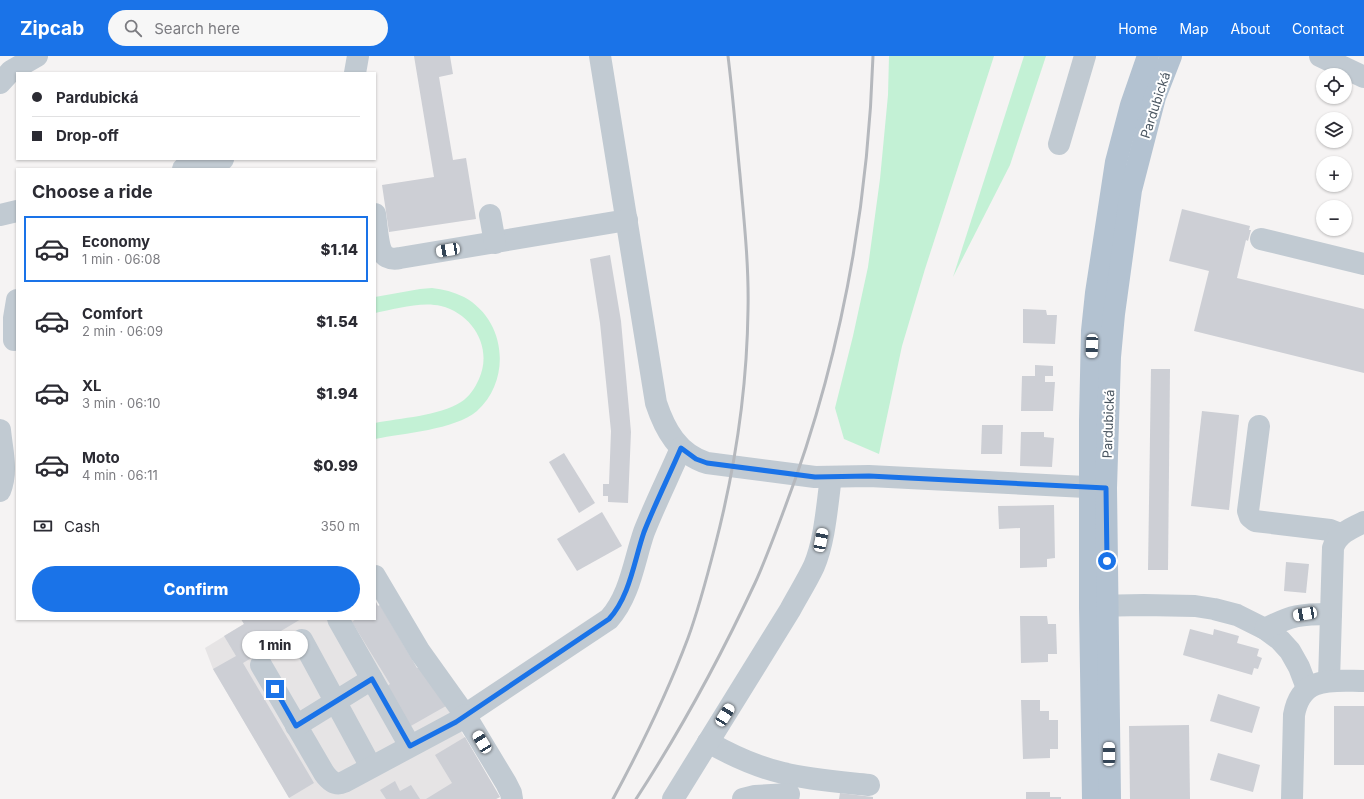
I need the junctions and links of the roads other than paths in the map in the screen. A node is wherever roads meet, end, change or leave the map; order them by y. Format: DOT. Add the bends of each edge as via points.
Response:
graph roads {
  1 [pos="37,56"];
  2 [pos="358,56"];
  3 [pos="600,56"];
  4 [pos="1085,56"];
  5 [pos="1148,56"];
  6 [pos="1171,56"];
  7 [pos="1320,56"];
  8 [pos="355,72"];
  9 [pos="1364,77"];
  10 [pos="0,83"];
  11 [pos="1059,144"];
  12 [pos="219,160"];
  13 [pos="187,168"];
  14 [pos="16,211"];
  15 [pos="0,214"];
  16 [pos="490,215"];
  17 [pos="627,220"];
  18 [pos="376,221"];
  19 [pos="1261,238"];
  20 [pos="495,243"];
  21 [pos="1364,264"];
  22 [pos="16,306"];
  23 [pos="10,340"];
  24 [pos="1259,426"];
  25 [pos="0,430"];
  26 [pos="681,448"];
  27 [pos="831,477"];
  28 [pos="1098,488"];
  29 [pos="0,491"];
  30 [pos="1364,522"];
  31 [pos="1340,536"];
  32 [pos="376,578"];
  33 [pos="1099,605"];
  34 [pos="1331,614"];
  35 [pos="339,620"];
  36 [pos="1265,629"];
  37 [pos="302,640"];
  38 [pos="260,665"];
  39 [pos="372,679"];
  40 [pos="1329,681"];
  41 [pos="1364,681"];
  42 [pos="1307,688"];
  43 [pos="335,702"];
  44 [pos="466,715"];
  45 [pos="296,726"];
  46 [pos="708,742"];
  47 [pos="410,746"];
  48 [pos="371,767"];
  49 [pos="869,786"];
  50 [pos="789,789"];
  51 [pos="512,799"];
  52 [pos="672,799"];
  53 [pos="743,799"];
  54 [pos="1093,799"];
  55 [pos="1110,799"];
  56 [pos="1292,799"];
  1 -- 10 [label="street" via="11,71"];
  2 -- 8 [label="street"];
  3 -- 17 [label="street"];
  4 -- 11 [label="street"];
  5 -- 28 [label="main road, Pardubická" via="1131,104 1116,162 1096,293 1092,332 1090,420"];
  6 -- 28 [label="main road, Pardubická" via="1155,97 1131,190 1115,307"];
  7 -- 9 [label="street"];
  12 -- 13 [label="street"];
  14 -- 15 [label="street"];
  16 -- 20 [label="street"];
  17 -- 20 [label="street"];
  17 -- 26 [label="street" via="656,403 666,429"];
  18 -- 20 [label="street" via="380,247 387,257 393,259"];
  19 -- 21 [label="street"];
  22 -- 23 [label="street"];
  24 -- 31 [label="street" via="1248,511 1250,517 1255,521 1330,530"];
  25 -- 29 [label="street" via="4,480"];
  26 -- 27 [label="street" via="696,459 707,463 797,476"];
  26 -- 44 [label="street" via="645,530 622,600 609,619"];
  27 -- 28 [label="street" via="869,476"];
  27 -- 46 [label="street" via="814,565 790,610"];
  28 -- 33 [label="main road, Pardubická"];
  30 -- 31 [label="street"];
  31 -- 34 [label="street" via="1332,555"];
  32 -- 44 [label="street" via="420,652"];
  33 -- 36 [label="street" via="1196,606 1238,615"];
  33 -- 54 [label="main road, Pardubická"];
  33 -- 55 [label="main road, Pardubická"];
  34 -- 36 [label="street" via="1291,616"];
  34 -- 40 [label="street"];
  35 -- 39 [label="street"];
  36 -- 42 [label="street" via="1290,651"];
  37 -- 43 [label="street"];
  38 -- 45 [label="street"];
  39 -- 43 [label="street"];
  39 -- 47 [label="street"];
  40 -- 41 [label="street"];
  40 -- 42 [label="street"];
  42 -- 56 [label="street" via="1296,704 1294,715"];
  43 -- 45 [label="street"];
  43 -- 48 [label="street"];
  44 -- 47 [label="street"];
  44 -- 51 [label="street" via="506,783"];
  45 -- 48 [label="street" via="331,782 341,783"];
  46 -- 50 [label="street" via="764,767"];
  46 -- 52 [label="street"];
  47 -- 48 [label="street"];
  49 -- 50 [label="street"];
  50 -- 53 [label="street"];
}
